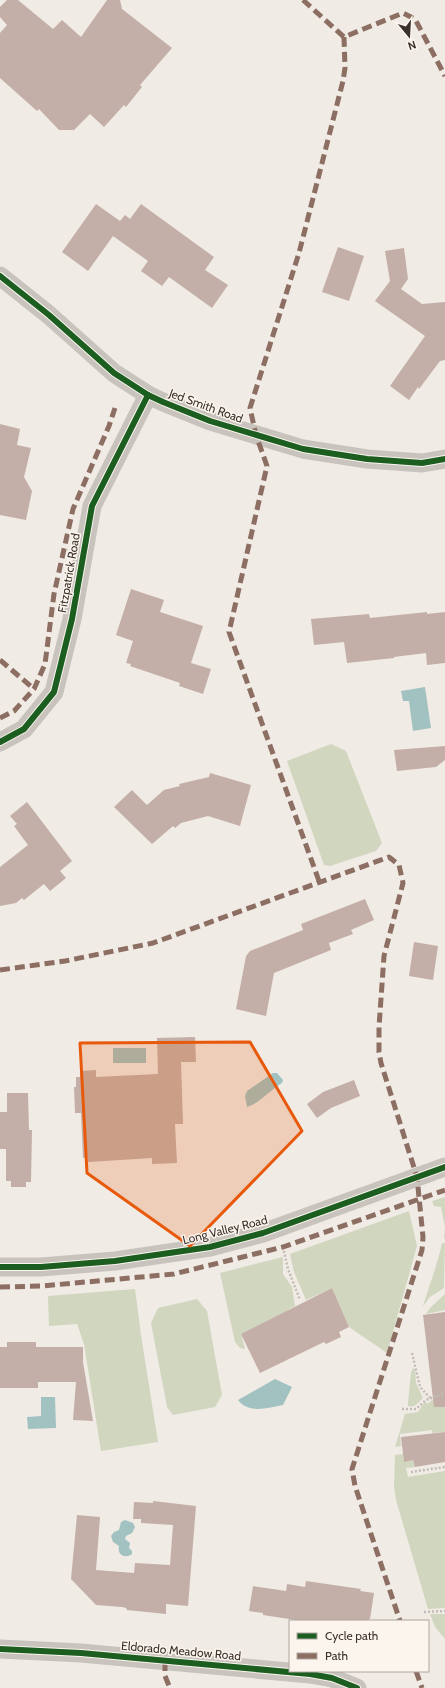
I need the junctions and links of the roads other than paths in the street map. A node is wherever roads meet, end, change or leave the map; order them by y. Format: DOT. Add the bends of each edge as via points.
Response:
graph roads {
  1 [pos="0,276"];
  2 [pos="148,395"];
  3 [pos="445,459"];
  4 [pos="0,742"];
  5 [pos="445,1167"];
  6 [pos="0,1267"];
  7 [pos="0,1649"];
  8 [pos="357,1688"];
  1 -- 2 [label="street, Jed Smith Road" via="114,373"];
  2 -- 3 [label="street, Jed Smith Road" via="210,421 303,450 422,463"];
  2 -- 4 [label="street, Fitzpatrick Road" via="92,506 72,619 54,692 24,729"];
  5 -- 6 [label="street, Long Valley Road" via="263,1233 210,1246 115,1261 41,1267"];
  7 -- 8 [label="street, Eldorado Meadow Road" via="81,1653 310,1674 332,1678"];
}
